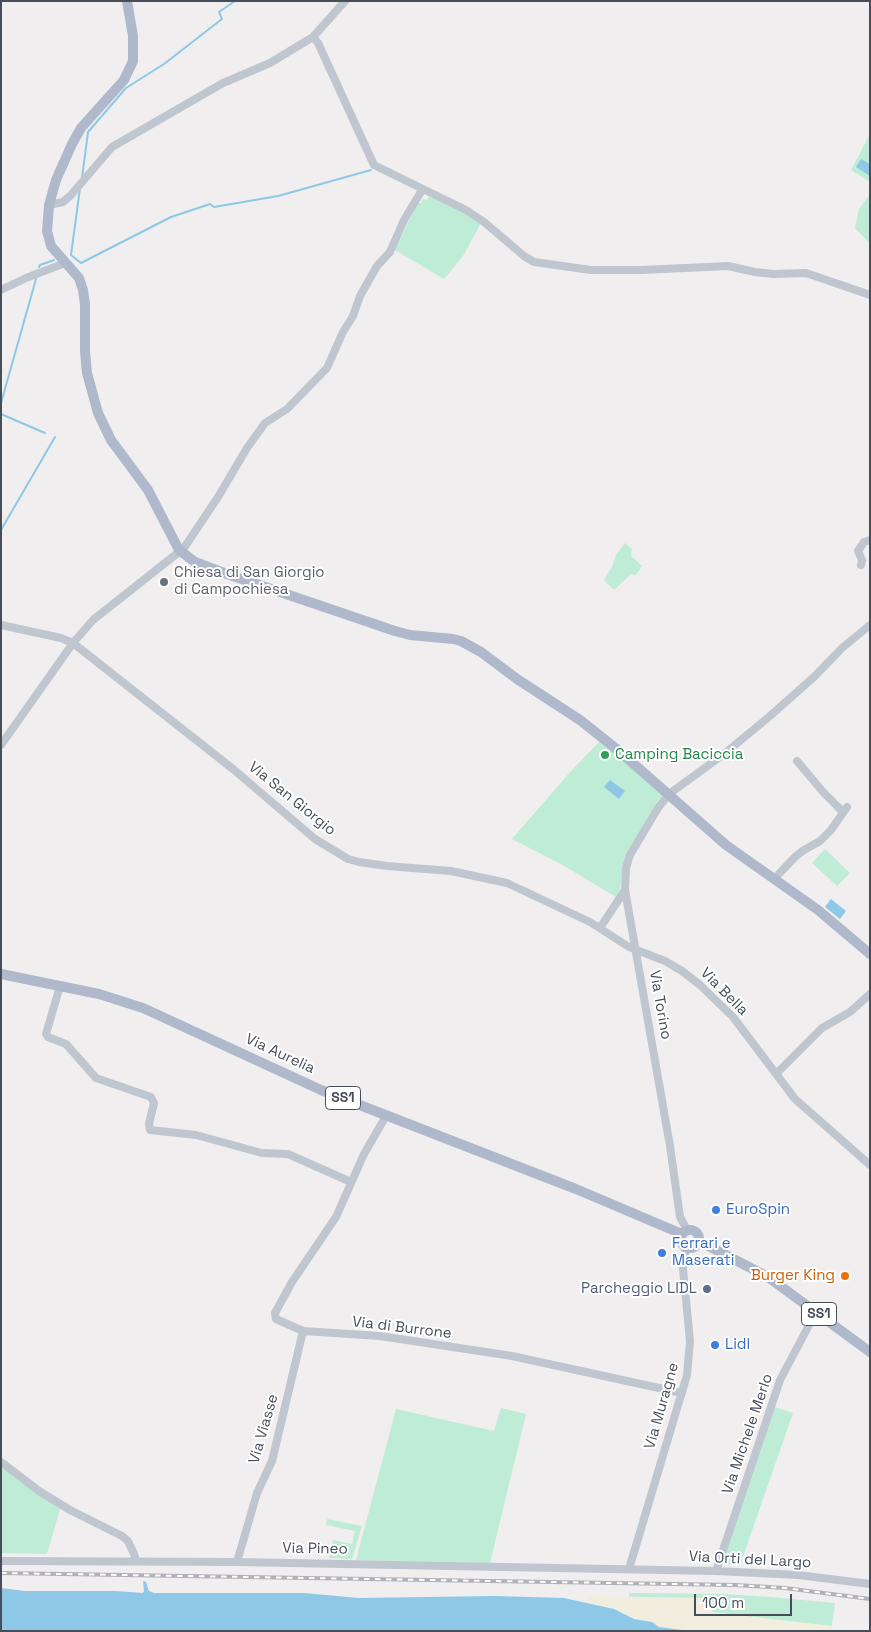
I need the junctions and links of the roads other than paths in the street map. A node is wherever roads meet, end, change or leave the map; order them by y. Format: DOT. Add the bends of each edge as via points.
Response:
graph roads {
  1 [pos="127,1"];
  2 [pos="345,1"];
  3 [pos="313,37"];
  4 [pos="422,190"];
  5 [pos="49,205"];
  6 [pos="65,264"];
  7 [pos="1,290"];
  8 [pos="870,295"];
  9 [pos="870,540"];
  10 [pos="179,550"];
  11 [pos="861,564"];
  12 [pos="1,625"];
  13 [pos="870,625"];
  14 [pos="74,642"];
  15 [pos="1,745"];
  16 [pos="797,761"];
  17 [pos="669,794"];
  18 [pos="774,879"];
  19 [pos="626,890"];
  20 [pos="600,928"];
  21 [pos="636,950"];
  22 [pos="870,954"];
  23 [pos="1,974"];
  24 [pos="60,986"];
  25 [pos="870,994"];
  26 [pos="776,1074"];
  27 [pos="386,1116"];
  28 [pos="870,1166"];
  29 [pos="351,1182"];
  30 [pos="684,1232"];
  31 [pos="699,1241"];
  32 [pos="686,1248"];
  33 [pos="816,1312"];
  34 [pos="303,1331"];
  35 [pos="870,1352"];
  36 [pos="682,1393"];
  37 [pos="1,1462"];
  38 [pos="1,1561"];
  39 [pos="136,1561"];
  40 [pos="237,1562"];
  41 [pos="629,1569"];
  42 [pos="716,1570"];
  43 [pos="870,1584"];
  1 -- 5 [label="main road" via="134,48 130,70 81,128 58,175"];
  2 -- 3 [label="street"];
  3 -- 4 [label="street" via="374,166"];
  3 -- 5 [label="street" via="270,63 223,83 112,147 72,195 63,202"];
  4 -- 8 [label="street" via="466,210 534,262 591,270 728,266 773,274 806,273"];
  4 -- 10 [label="street" via="390,252 377,266 360,296 327,368 286,409 265,423 184,548"];
  5 -- 6 [label="main road" via="48,239"];
  6 -- 7 [label="street"];
  6 -- 10 [label="main road" via="79,278 83,290 87,373 98,413 111,440 148,490"];
  9 -- 11 [label="street" via="864,542 858,551"];
  10 -- 14 [label="street" via="93,620"];
  10 -- 17 [label="main road" via="195,562 395,631 461,641 580,720"];
  12 -- 14 [label="street"];
  13 -- 17 [label="street, Via Torino" via="770,716"];
  14 -- 15 [label="street"];
  14 -- 20 [label="street, Via San Giorgio" via="315,838 348,858 387,866 452,871 507,883"];
  16 -- 18 [label="street" via="824,793 845,809 820,841 804,850"];
  17 -- 18 [label="main road" via="726,845"];
  17 -- 19 [label="street, Via Torino" via="630,855"];
  18 -- 22 [label="main road" via="818,910"];
  19 -- 20 [label="street"];
  19 -- 21 [label="street, Via Torino"];
  20 -- 21 [label="street, Via San Giorgio"];
  21 -- 26 [label="street, Via Bella" via="682,970 700,985 733,1017"];
  21 -- 30 [label="street, Via Torino"];
  23 -- 24 [label="main road, Via Aurelia / SS1"];
  24 -- 27 [label="main road, Via Aurelia / SS1" via="143,1008 321,1090"];
  24 -- 29 [label="street" via="46,1034 66,1044 96,1078 152,1098 149,1128 154,1132 196,1136 262,1153 288,1154"];
  25 -- 26 [label="street" via="850,1012 822,1028"];
  26 -- 28 [label="street, Via Bella" via="795,1099"];
  27 -- 29 [label="street, Via di Burrone"];
  27 -- 30 [label="main road, Via Aurelia / SS1"];
  29 -- 34 [label="street, Via di Burrone" via="336,1217 292,1282 275,1314 277,1320"];
  30 -- 31 [label="main road, Via Aurelia / SS1" via="696,1232"];
  30 -- 32 [label="main road" via="682,1243"];
  31 -- 32 [label="main road" via="693,1248"];
  31 -- 33 [label="main road, Via Aurelia / SS1" via="768,1277"];
  32 -- 36 [label="street, Via Muragne" via="683,1269 690,1348"];
  33 -- 35 [label="main road, Via Aurelia / SS1"];
  33 -- 42 [label="street, Via Michele Merlo" via="780,1380"];
  34 -- 36 [label="street, Via di Burrone" via="380,1336 512,1356"];
  34 -- 40 [label="street, Via Viasse" via="272,1461 257,1493"];
  36 -- 41 [label="street, Via Muragne"];
  37 -- 39 [label="street" via="39,1491 122,1536 128,1541"];
  38 -- 39 [label="street, Via Pineo"];
  39 -- 40 [label="street, Via Pineo"];
  40 -- 41 [label="street, Via Pineo"];
  41 -- 42 [label="street, Via Orti del Largo"];
  42 -- 43 [label="street, Via Orti del Largo"];
}
